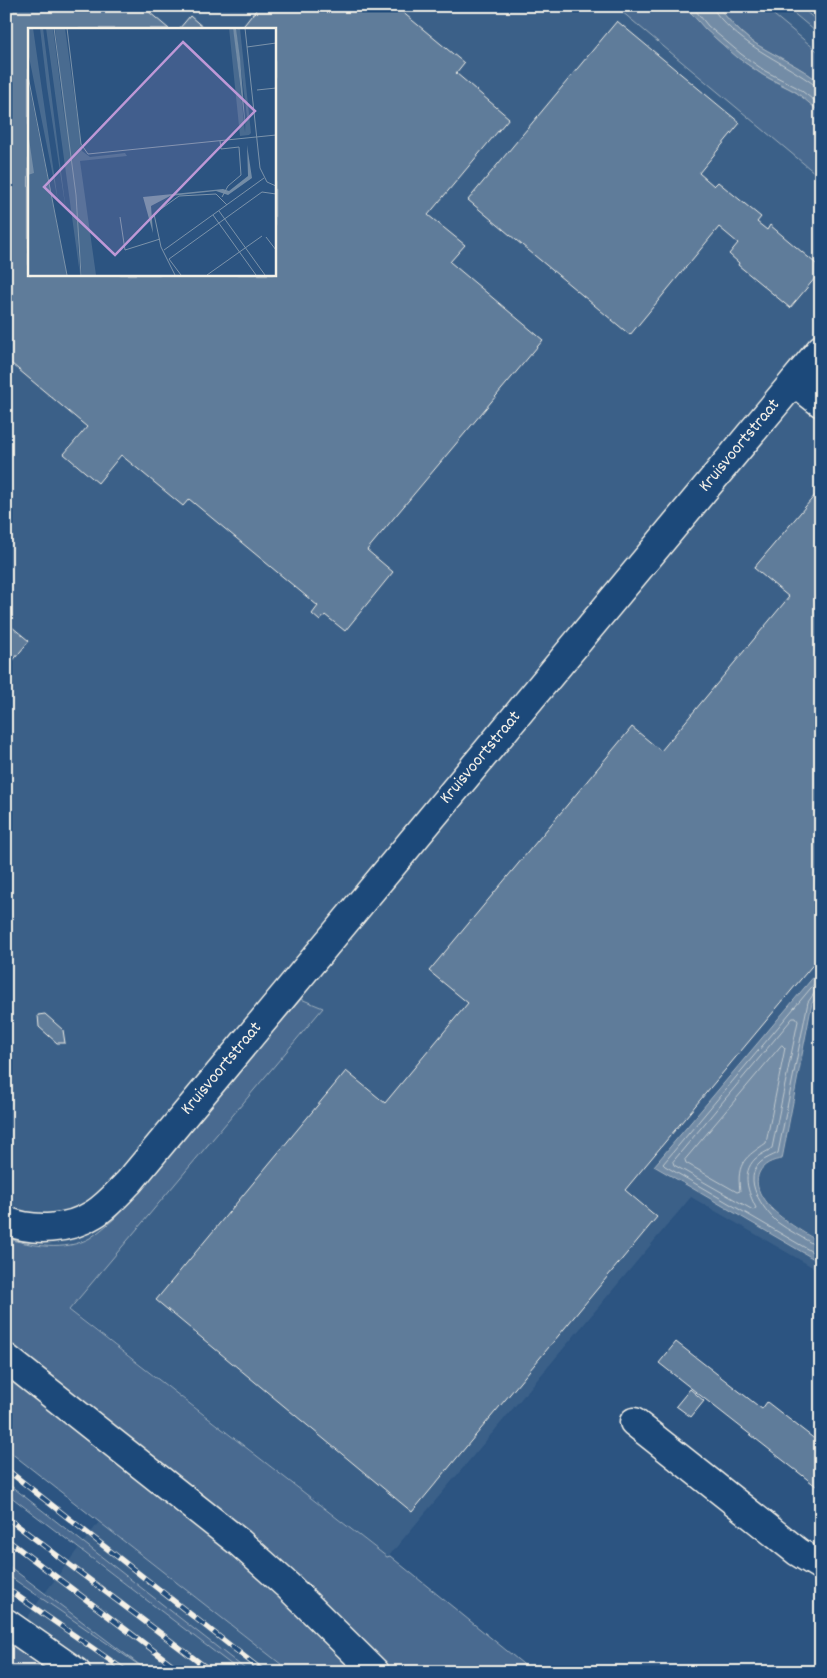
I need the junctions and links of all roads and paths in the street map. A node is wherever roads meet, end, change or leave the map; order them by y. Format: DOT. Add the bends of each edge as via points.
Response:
graph roads {
  1 [pos="821,349"];
  2 [pos="794,382"];
  3 [pos="821,403"];
  4 [pos="6,1222"];
  5 [pos="6,1358"];
  6 [pos="634,1422"];
  7 [pos="821,1566"];
  8 [pos="6,1624"];
  9 [pos="76,1672"];
  10 [pos="375,1672"];
  1 -- 2 [label="street, Kruisvoortstraat"];
  2 -- 3 [label="street"];
  2 -- 4 [label="street, Kruisvoortstraat" via="112,1199 94,1214 73,1224 30,1228"];
  5 -- 10 [label="street" via="240,1543"];
  6 -- 7 [label="street" via="798,1552"];
  8 -- 9 [label="street"];
}
